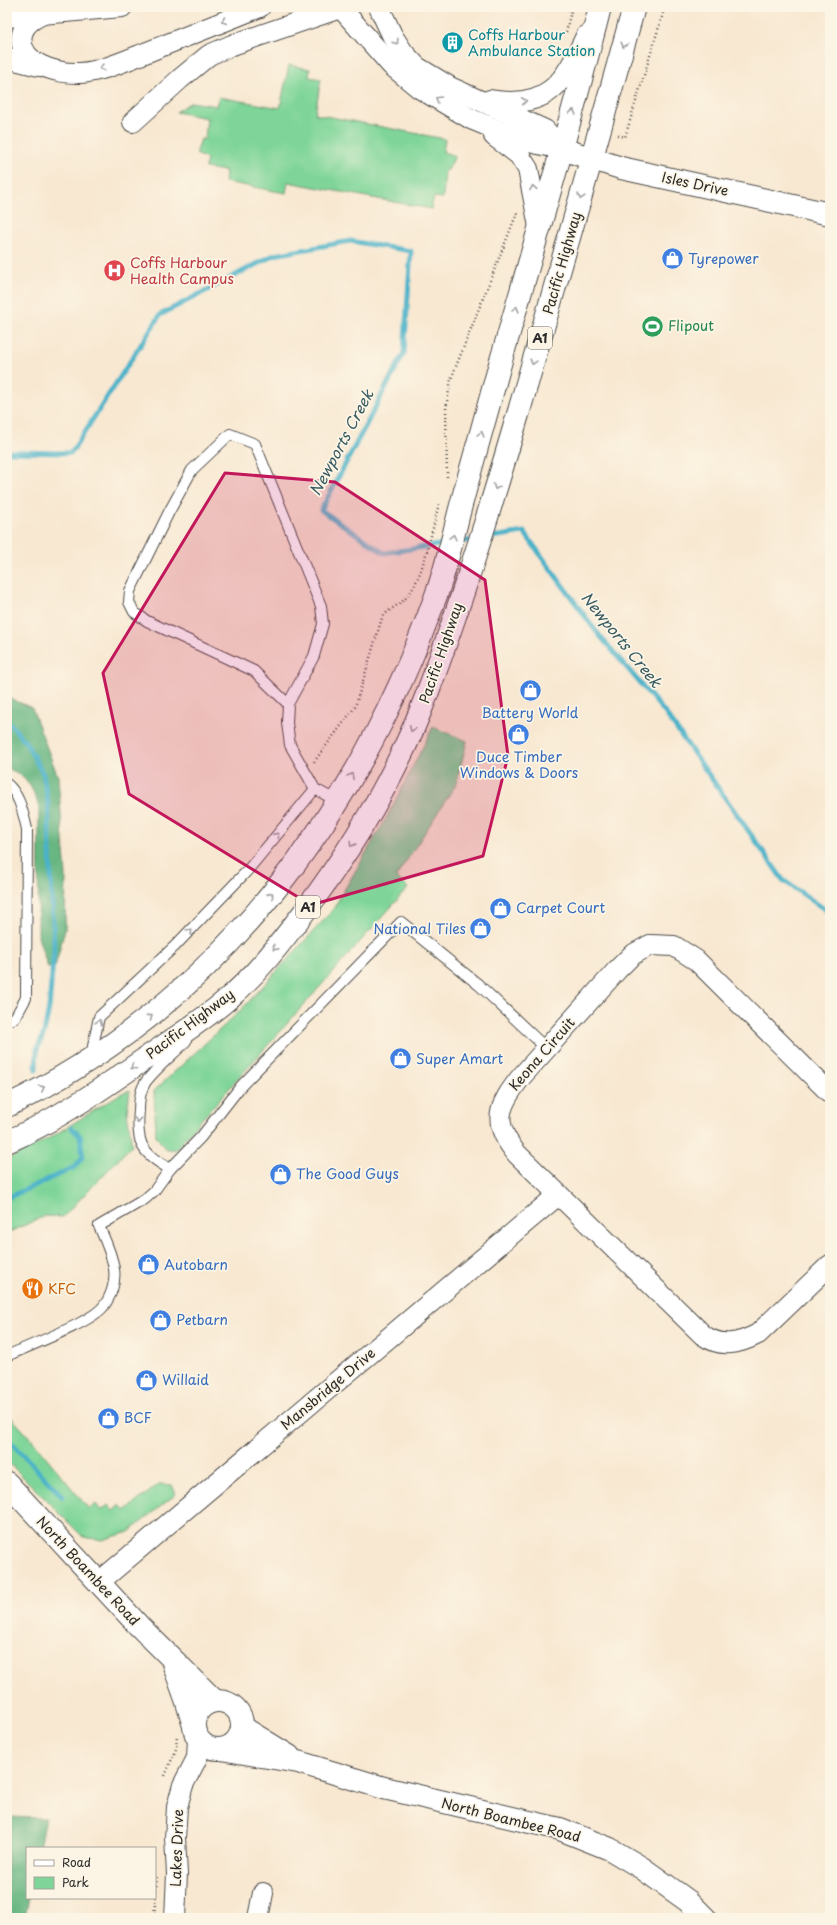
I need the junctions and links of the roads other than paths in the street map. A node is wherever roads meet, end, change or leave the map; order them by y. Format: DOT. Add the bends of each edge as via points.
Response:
graph roads {
  1 [pos="122,7"];
  2 [pos="260,7"];
  3 [pos="374,7"];
  4 [pos="379,7"];
  5 [pos="600,7"];
  6 [pos="634,7"];
  7 [pos="343,11"];
  8 [pos="43,14"];
  9 [pos="7,17"];
  10 [pos="7,58"];
  11 [pos="46,68"];
  12 [pos="472,97"];
  13 [pos="471,119"];
  14 [pos="133,122"];
  15 [pos="562,149"];
  16 [pos="592,160"];
  17 [pos="830,214"];
  18 [pos="539,227"];
  19 [pos="288,704"];
  20 [pos="7,784"];
  21 [pos="315,789"];
  22 [pos="337,801"];
  23 [pos="224,1002"];
  24 [pos="7,1021"];
  25 [pos="546,1048"];
  26 [pos="90,1060"];
  27 [pos="830,1093"];
  28 [pos="7,1106"];
  29 [pos="7,1142"];
  30 [pos="170,1169"];
  31 [pos="558,1195"];
  32 [pos="830,1265"];
  33 [pos="7,1356"];
  34 [pos="7,1483"];
  35 [pos="98,1583"];
  36 [pos="171,1659"];
  37 [pos="215,1701"];
  38 [pos="242,1726"];
  39 [pos="205,1744"];
  40 [pos="298,1762"];
  41 [pos="263,1893"];
  42 [pos="175,1918"];
  43 [pos="258,1918"];
  44 [pos="705,1918"];
  1 -- 8 [label="street"];
  2 -- 11 [label="street, one-way" via="106,67 79,73"];
  3 -- 7 [label="street" via="364,17"];
  4 -- 12 [label="street, one-way" via="392,35 417,67 432,78"];
  12 -- 5 [label="street, one-way" via="499,102 520,102 535,99 549,92 563,80 572,66"];
  15 -- 5 [label="main road, Pacific Highway / A1, one-way"];
  6 -- 16 [label="main road, Pacific Highway / A1, one-way"];
  13 -- 7 [label="street, one-way" via="405,78"];
  7 -- 14 [label="street" via="232,45 209,56"];
  8 -- 9 [label="street"];
  8 -- 11 [label="street" via="27,24 22,47 32,60"];
  10 -- 11 [label="street"];
  12 -- 15 [label="street" via="545,130"];
  13 -- 15 [label="street" via="524,141"];
  18 -- 13 [label="street, one-way" via="533,186 524,161 519,154"];
  15 -- 16 [label="main road, Isles Drive"];
  15 -- 18 [label="main road, Pacific Highway / A1"];
  16 -- 17 [label="main road, Isles Drive"];
  16 -- 23 [label="main road, Pacific Highway / A1, one-way" via="473,560 427,696 391,773 325,885 257,969"];
  22 -- 18 [label="main road, Pacific Highway / A1, one-way" via="391,703 439,588"];
  19 -- 19 [label="lane" via="254,671 146,621 134,612 128,602 130,591 192,470 230,434 255,444 321,606 323,624 314,656"];
  19 -- 21 [label="lane" via="290,745"];
  20 -- 24 [label="lane" via="14,790 22,807 27,836 26,998 15,1018"];
  21 -- 22 [label="lane"];
  26 -- 21 [label="lane, one-way" via="99,1017 175,946 247,871"];
  26 -- 22 [label="main road, Pacific Highway / A1, one-way" via="160,1010 207,967 286,878"];
  23 -- 29 [label="main road, Pacific Highway / A1, one-way" via="82,1101"];
  23 -- 30 [label="lane, one-way" via="145,1083 139,1096 139,1141 152,1158"];
  25 -- 27 [label="street, Keona Circuit" via="632,955 650,945 674,946 696,960"];
  25 -- 30 [label="lane" via="479,985 401,922 241,1086 201,1137"];
  25 -- 31 [label="street, Keona Circuit" via="506,1096 501,1110 500,1126 517,1154"];
  28 -- 26 [label="main road, Pacific Highway / A1, one-way"];
  30 -- 33 [label="lane" via="145,1199 99,1226 110,1252 114,1271 111,1295 102,1308 89,1318"];
  31 -- 32 [label="street, Keona Circuit" via="712,1342 724,1344 745,1341 758,1334"];
  31 -- 35 [label="street, Mansbridge Drive"];
  34 -- 35 [label="main road, North Boambee Road"];
  35 -- 36 [label="main road, North Boambee Road"];
  36 -- 37 [label="main road, North Boambee Road"];
  36 -- 39 [label="main road, North Boambee Road"];
  37 -- 38 [label="main road" via="222,1701 235,1707"];
  37 -- 39 [label="main road" via="202,1706 197,1712"];
  38 -- 39 [label="main road" via="238,1739 227,1747"];
  38 -- 40 [label="main road, North Boambee Road"];
  39 -- 40 [label="main road, North Boambee Road"];
  39 -- 42 [label="street, Lakes Drive" via="184,1785 177,1807"];
  40 -- 44 [label="main road, North Boambee Road" via="384,1788 560,1829 586,1838 642,1868 688,1901"];
  41 -- 43 [label="street"];
}
